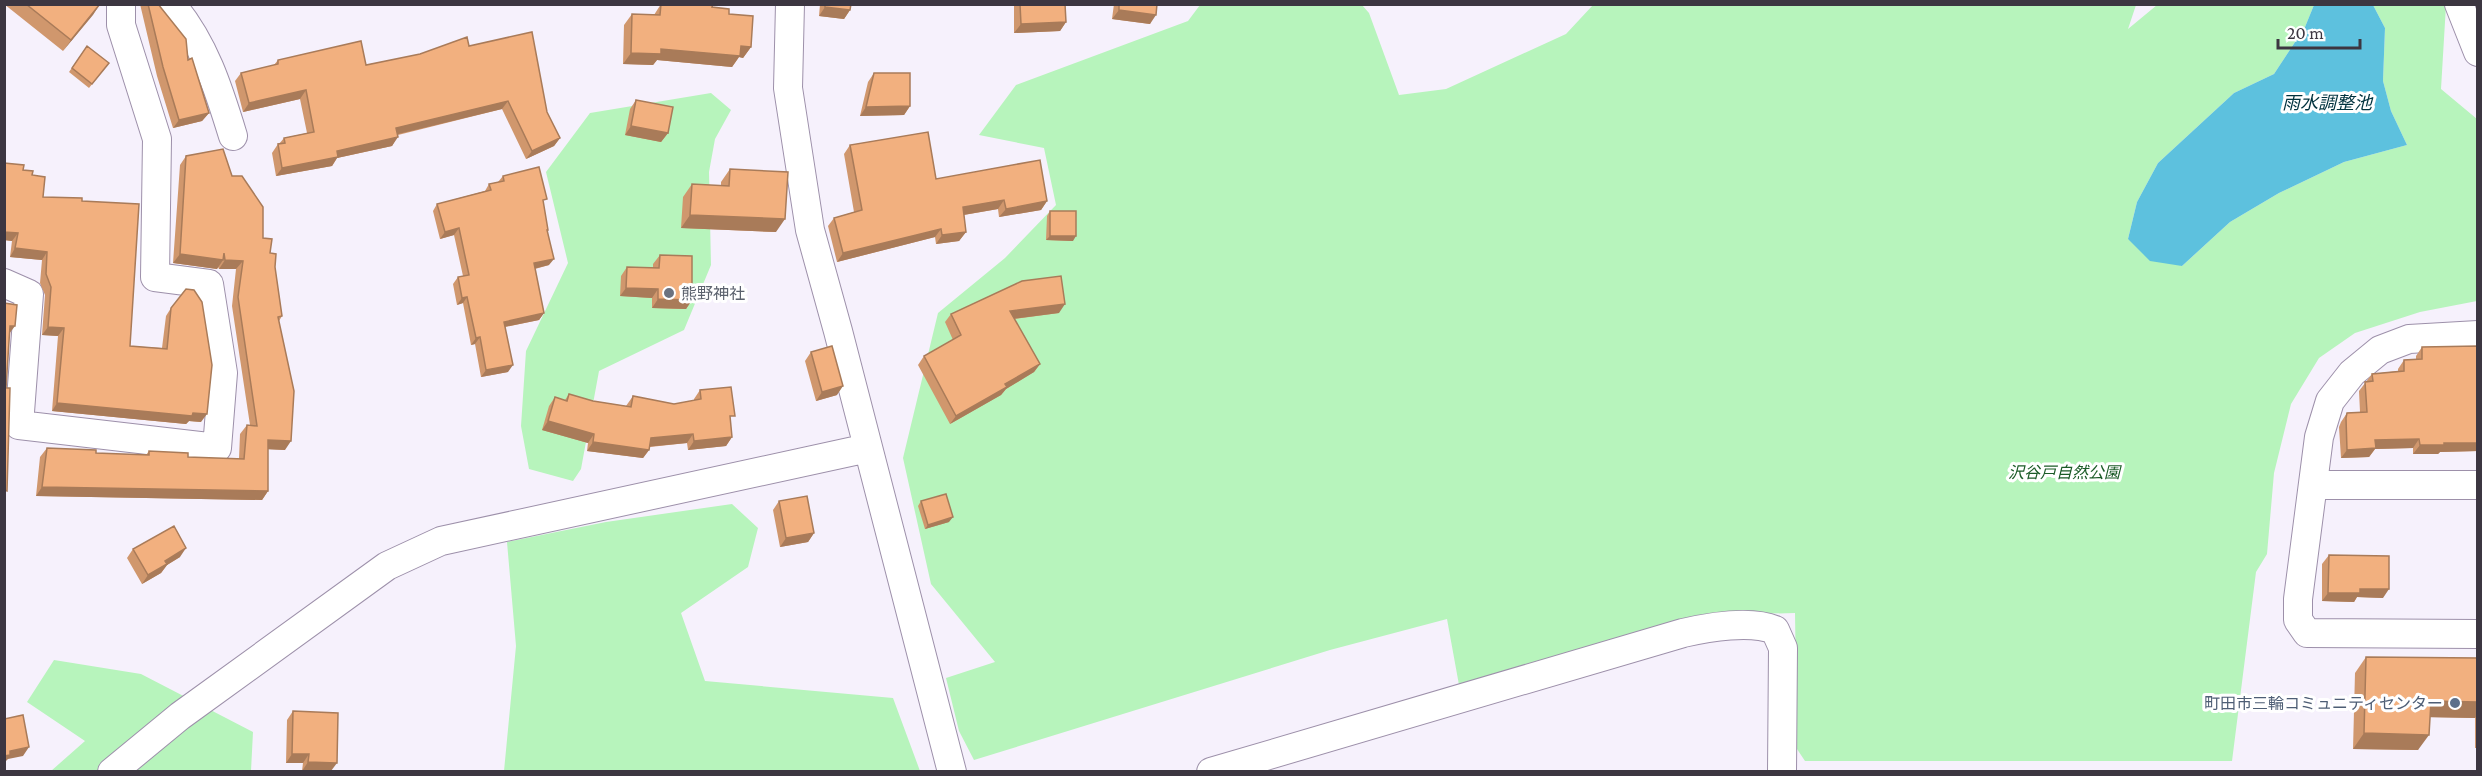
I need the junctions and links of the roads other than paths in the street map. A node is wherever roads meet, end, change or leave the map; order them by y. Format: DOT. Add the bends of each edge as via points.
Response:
graph roads {
  1 [pos="121,4"];
  2 [pos="171,4"];
  3 [pos="790,4"];
  4 [pos="2459,4"];
  5 [pos="2478,52"];
  6 [pos="233,136"];
  7 [pos="4,283"];
  8 [pos="2478,335"];
  9 [pos="868,448"];
  10 [pos="2313,484"];
  11 [pos="2478,485"];
  12 [pos="2478,634"];
  13 [pos="112,771"];
  14 [pos="952,771"];
  15 [pos="1211,771"];
  16 [pos="1782,771"];
  1 -- 7 [label="street" via="121,25 157,139 155,277 209,284 223,373 218,448 19,424 29,294"];
  2 -- 6 [label="street" via="184,20 216,81"];
  3 -- 9 [label="street" via="788,88 810,230"];
  4 -- 5 [label="street"];
  8 -- 10 [label="street" via="2409,339 2380,350 2352,373 2330,401 2319,437"];
  9 -- 13 [label="street" via="441,541 387,566 180,716"];
  9 -- 14 [label="street"];
  10 -- 11 [label="street"];
  10 -- 12 [label="street" via="2298,599 2298,620 2307,633"];
  15 -- 16 [label="street" via="1683,633 1710,627 1765,626 1775,630 1783,648"];
}
